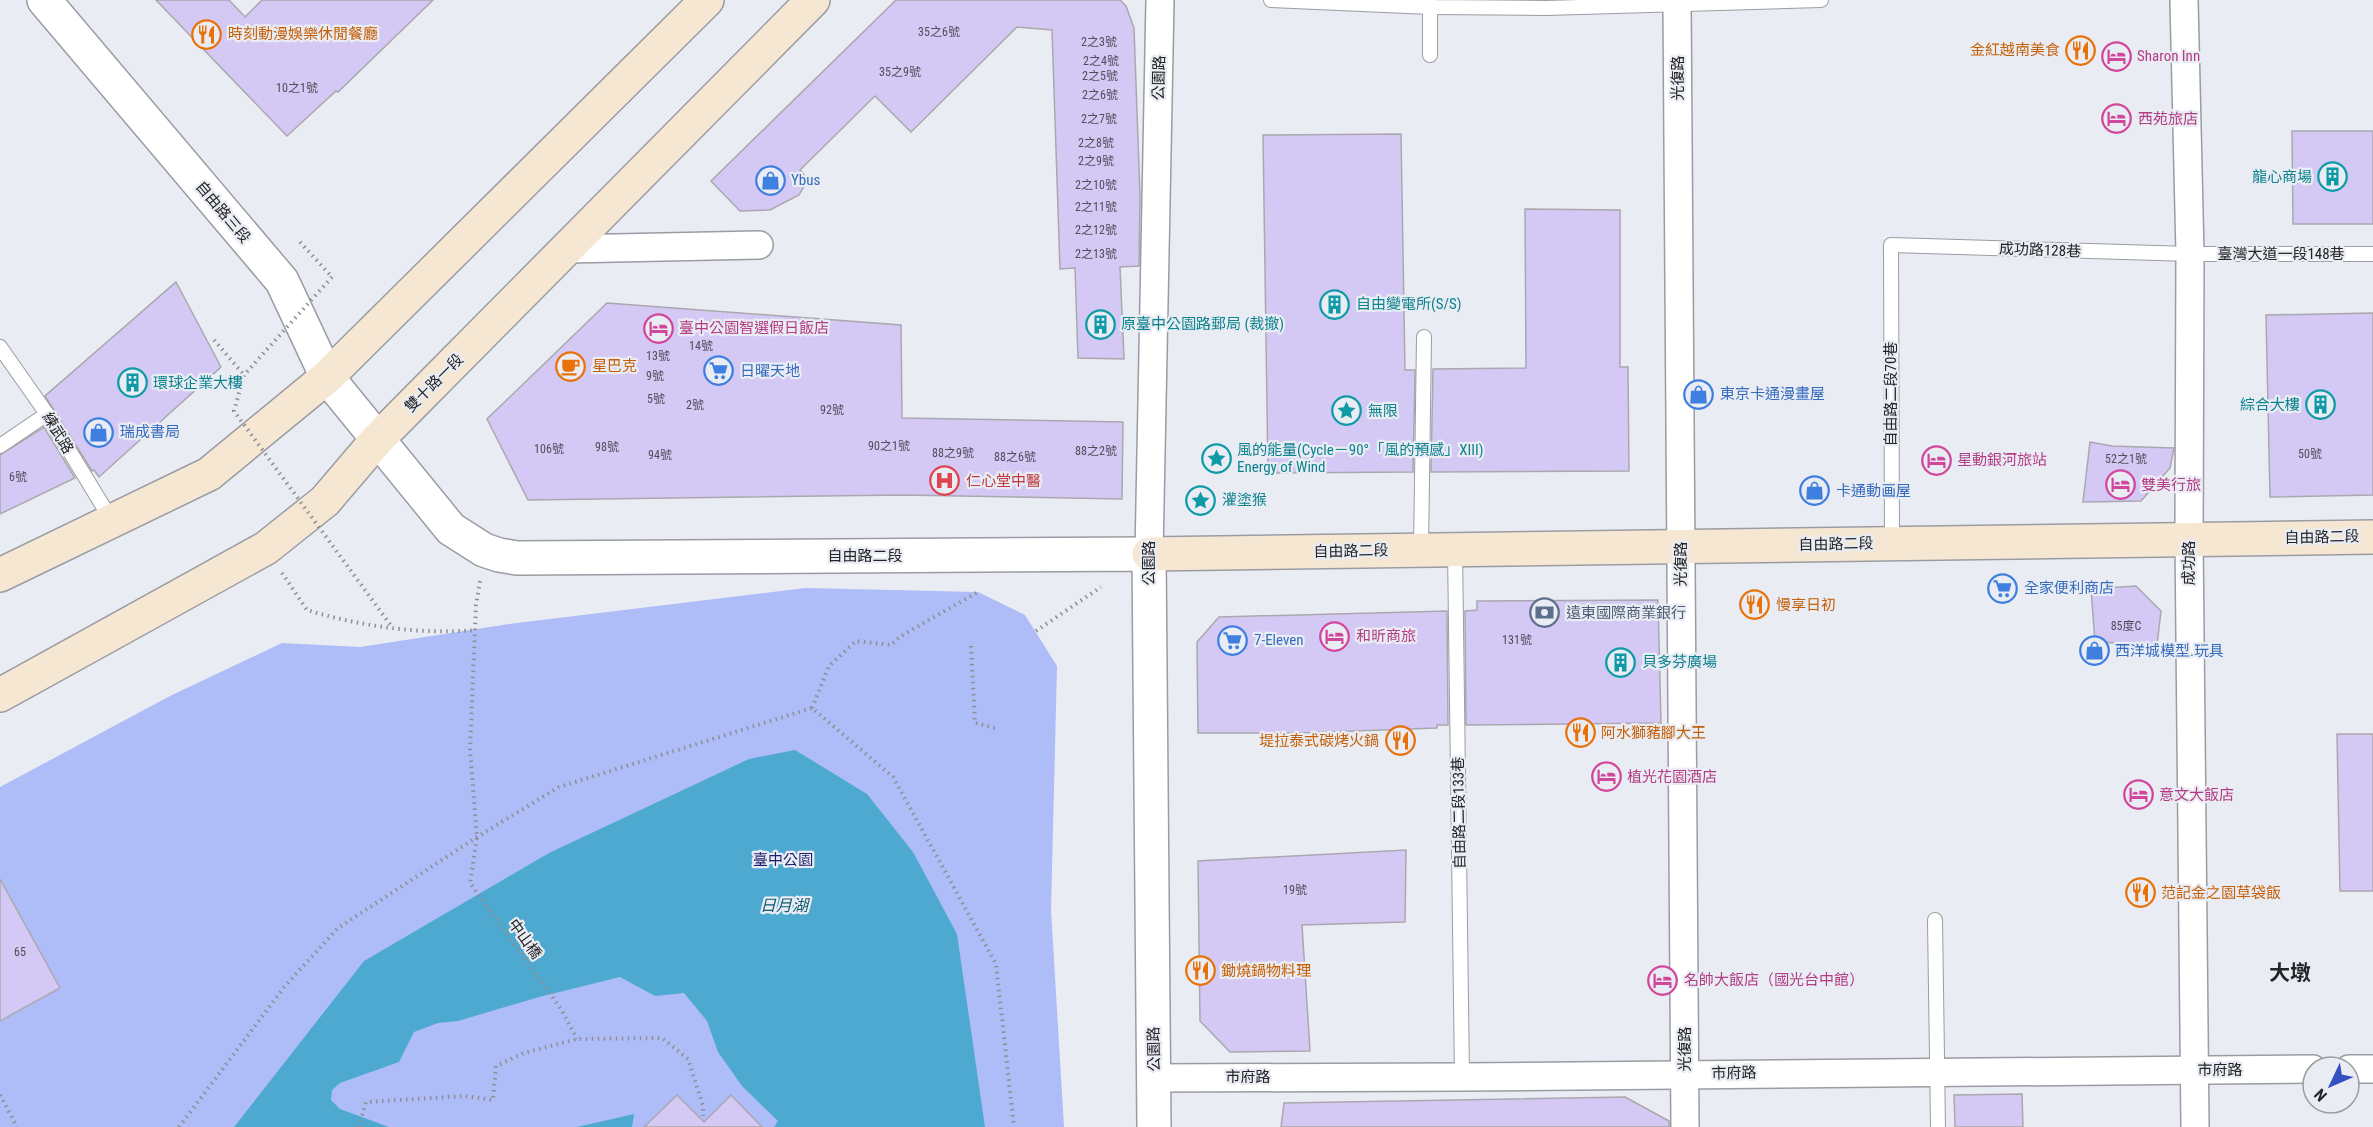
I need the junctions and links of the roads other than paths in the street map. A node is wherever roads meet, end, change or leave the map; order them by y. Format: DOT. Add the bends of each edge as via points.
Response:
graph roads {
  1 [pos="707,0"];
  2 [pos="813,0"];
  3 [pos="1160,0"];
  4 [pos="1270,0"];
  5 [pos="1821,0"];
  6 [pos="2184,0"];
  7 [pos="1677,1"];
  8 [pos="49,2"];
  9 [pos="1430,4"];
  10 [pos="1430,55"];
  11 [pos="1891,245"];
  12 [pos="759,246"];
  13 [pos="567,249"];
  14 [pos="2190,254"];
  15 [pos="2373,254"];
  16 [pos="1424,338"];
  17 [pos="0,347"];
  18 [pos="327,377"];
  19 [pos="47,414"];
  20 [pos="377,440"];
  21 [pos="0,446"];
  22 [pos="112,521"];
  23 [pos="2373,537"];
  24 [pos="2189,538"];
  25 [pos="1892,543"];
  26 [pos="1681,546"];
  27 [pos="1455,549"];
  28 [pos="1421,550"];
  29 [pos="1149,554"];
  30 [pos="0,575"];
  31 [pos="0,695"];
  32 [pos="1935,920"];
  33 [pos="2301,1069"];
  34 [pos="2194,1070"];
  35 [pos="1937,1071"];
  36 [pos="1685,1074"];
  37 [pos="1462,1077"];
  38 [pos="1155,1078"];
  39 [pos="1154,1127"];
  40 [pos="1685,1127"];
  41 [pos="1938,1127"];
  42 [pos="2195,1127"];
  1 -- 18 [label="main road"];
  2 -- 13 [label="main road, 雙十路一段"];
  3 -- 29 [label="street, 公園路"];
  4 -- 9 [label="lane"];
  5 -- 7 [label="lane"];
  6 -- 14 [label="street, 成功路"];
  7 -- 9 [label="lane" via="1546,8"];
  7 -- 26 [label="street, 光復路"];
  8 -- 18 [label="street, 自由路三段" via="282,281"];
  9 -- 10 [label="lane"];
  11 -- 14 [label="lane, 成功路128巷"];
  11 -- 25 [label="lane, 自由路二段70巷"];
  12 -- 13 [label="street"];
  13 -- 20 [label="main road, 雙十路一段"];
  14 -- 15 [label="lane, 臺灣大道一段148巷"];
  14 -- 24 [label="street, 成功路"];
  16 -- 28 [label="lane"];
  17 -- 19 [label="lane, 練武路"];
  18 -- 20 [label="street, 自由路三段"];
  18 -- 22 [label="main road" via="209,474"];
  19 -- 21 [label="lane"];
  19 -- 22 [label="lane, 練武路"];
  20 -- 29 [label="street, 自由路二段" via="451,529 484,550 517,558"];
  20 -- 31 [label="main road, 雙十路一段" via="325,501 266,548"];
  22 -- 30 [label="main road"];
  23 -- 24 [label="main road, 自由路二段"];
  24 -- 25 [label="main road, 自由路二段"];
  24 -- 34 [label="street, 成功路"];
  25 -- 26 [label="main road, 自由路二段"];
  26 -- 27 [label="main road, 自由路二段"];
  26 -- 36 [label="street, 光復路"];
  27 -- 28 [label="main road, 自由路二段"];
  27 -- 37 [label="lane, 自由路二段133巷"];
  28 -- 29 [label="main road, 自由路二段"];
  29 -- 38 [label="street, 公園路"];
  32 -- 35 [label="lane"];
  33 -- 34 [label="street, 市府路"];
  34 -- 35 [label="street, 市府路"];
  34 -- 42 [label="street, 成功路"];
  35 -- 36 [label="street, 市府路"];
  35 -- 41 [label="lane"];
  36 -- 37 [label="street, 市府路"];
  36 -- 40 [label="street, 光復路"];
  37 -- 38 [label="street, 市府路"];
  38 -- 39 [label="street, 公園路"];
}
